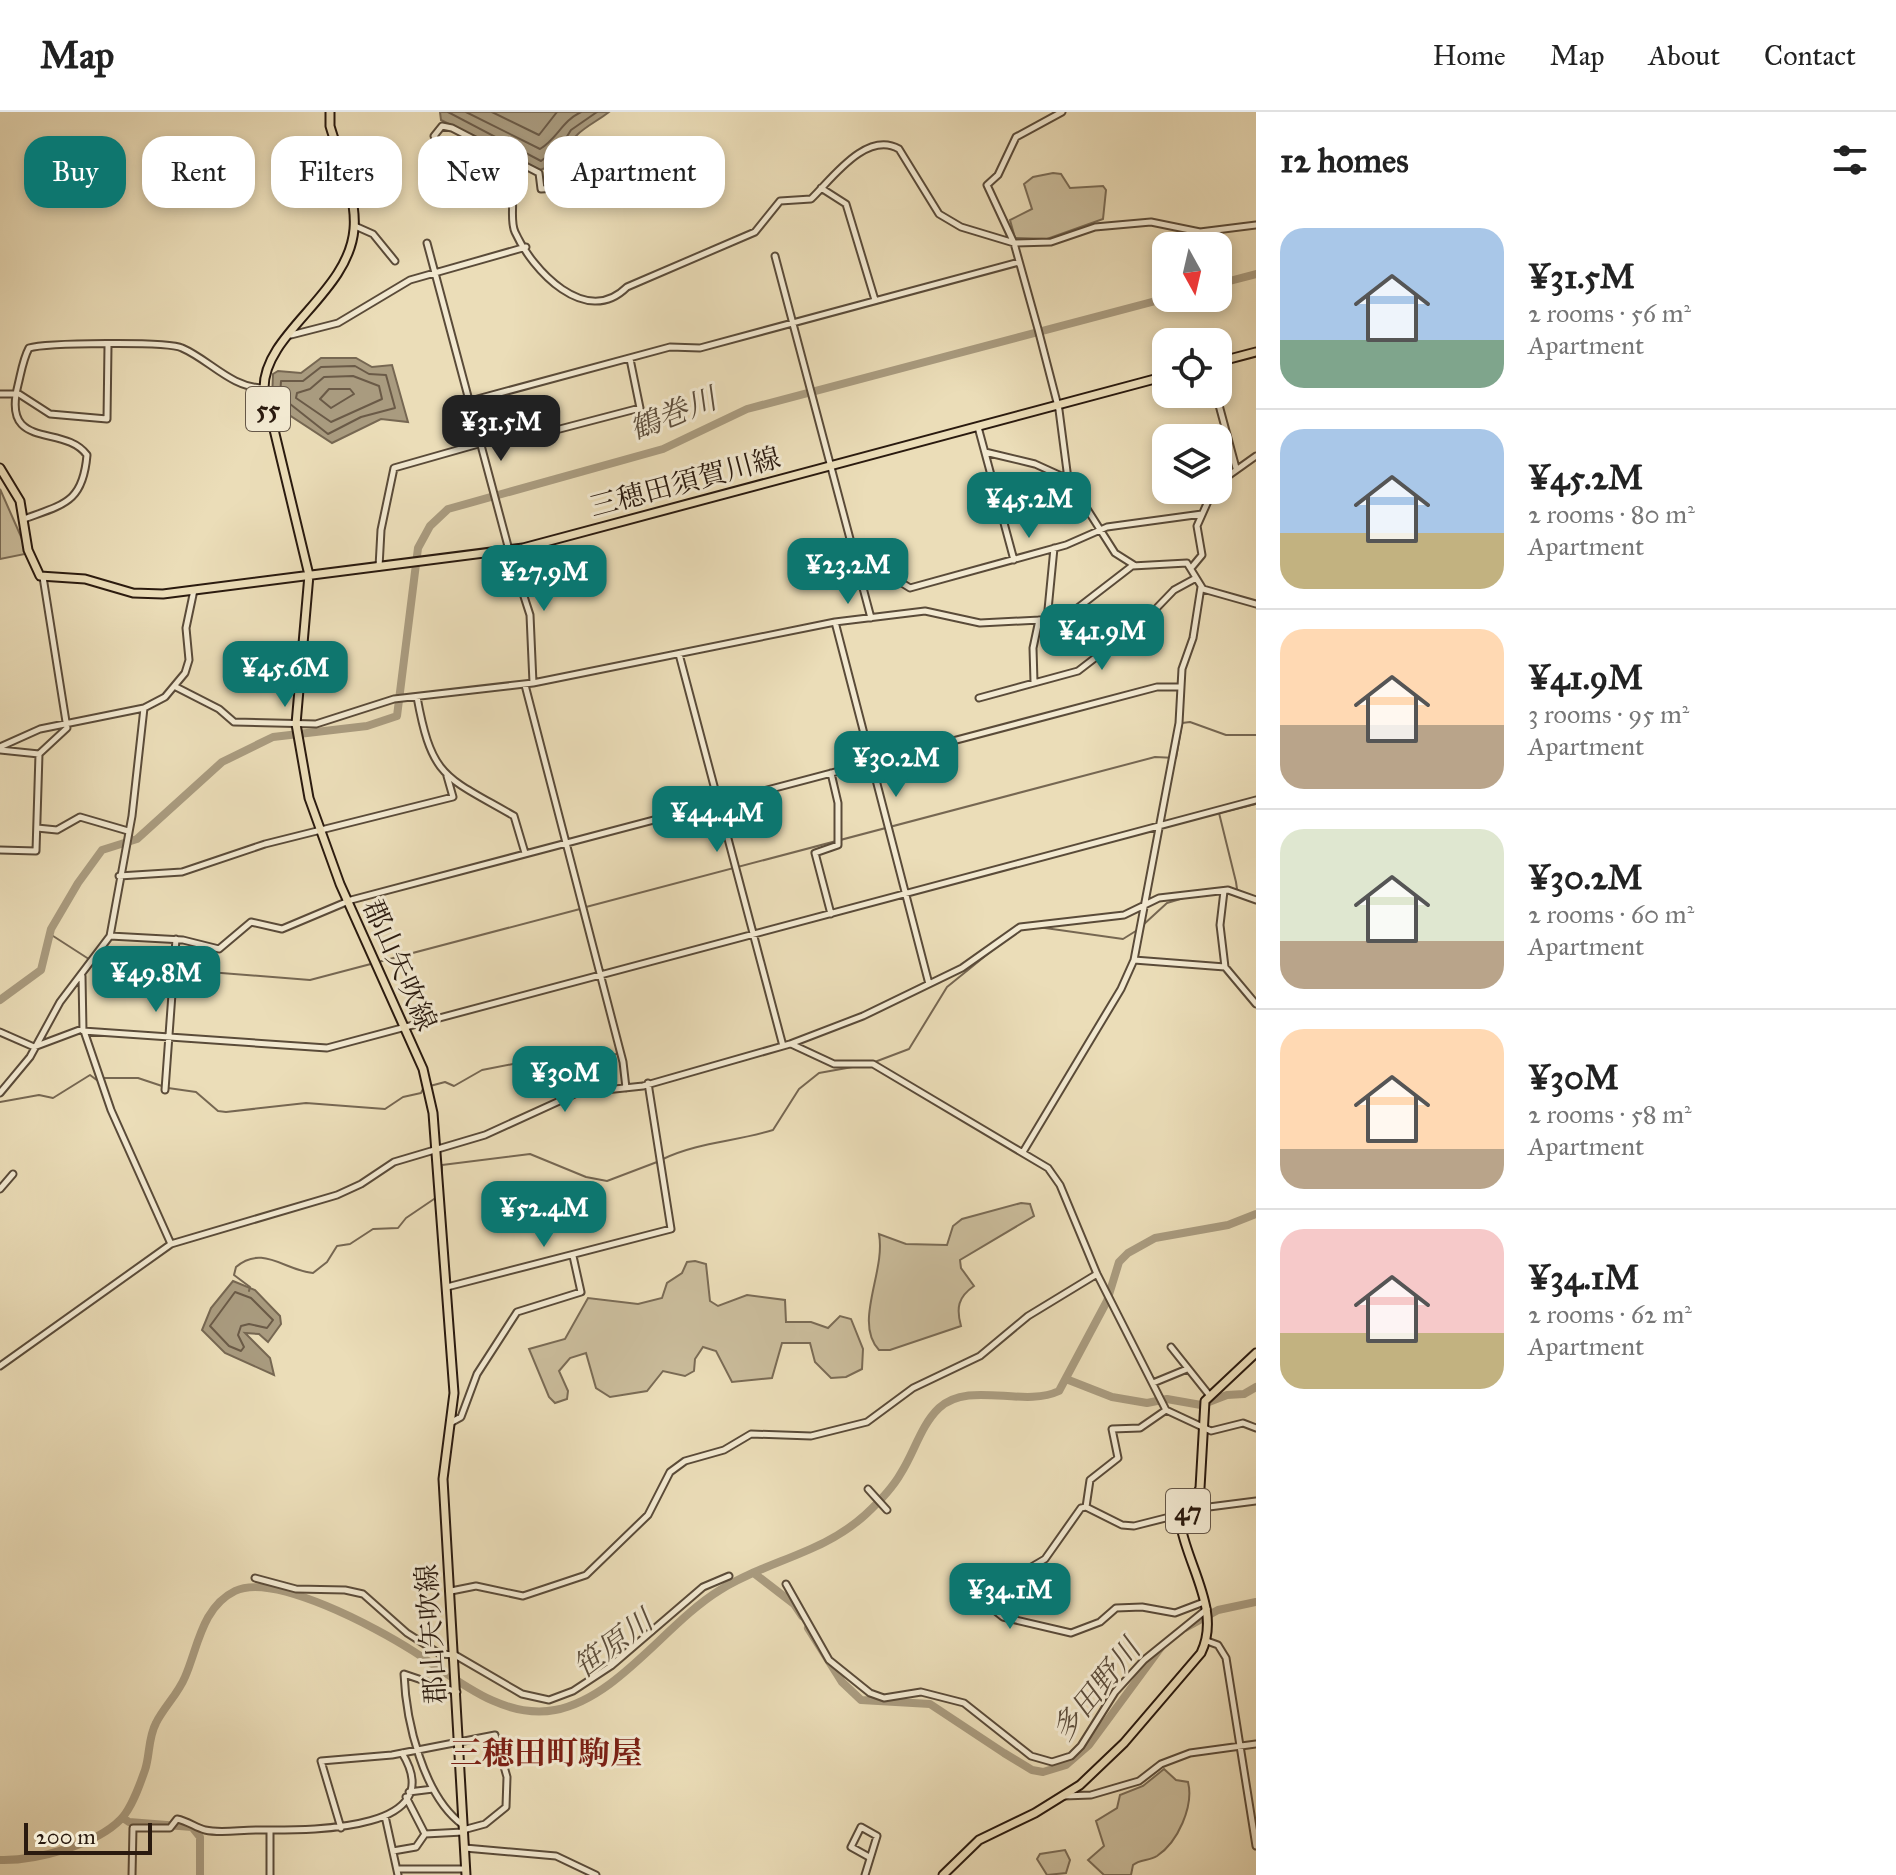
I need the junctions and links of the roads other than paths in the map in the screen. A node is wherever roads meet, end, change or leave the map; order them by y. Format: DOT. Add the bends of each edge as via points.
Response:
graph roads {
  1 [pos="330,112"];
  2 [pos="1062,112"];
  3 [pos="821,188"];
  4 [pos="544,189"];
  5 [pos="1256,225"];
  6 [pos="355,226"];
  7 [pos="427,243"];
  8 [pos="1014,243"];
  9 [pos="526,247"];
  10 [pos="775,256"];
  11 [pos="395,261"];
  12 [pos="1019,262"];
  13 [pos="435,273"];
  14 [pos="875,300"];
  15 [pos="792,322"];
  16 [pos="291,335"];
  17 [pos="108,346"];
  18 [pos="1256,352"];
  19 [pos="1232,358"];
  20 [pos="630,359"];
  21 [pos="1152,380"];
  22 [pos="264,388"];
  23 [pos="16,393"];
  24 [pos="0,394"];
  25 [pos="470,401"];
  26 [pos="1058,406"];
  27 [pos="1220,408"];
  28 [pos="978,427"];
  29 [pos="481,444"];
  30 [pos="985,452"];
  31 [pos="1256,456"];
  32 [pos="830,465"];
  33 [pos="0,468"];
  34 [pos="1236,468"];
  35 [pos="1232,471"];
  36 [pos="1068,479"];
  37 [pos="1207,504"];
  38 [pos="1202,514"];
  39 [pos="24,519"];
  40 [pos="1101,529"];
  41 [pos="1054,548"];
  42 [pos="509,550"];
  43 [pos="1014,560"];
  44 [pos="1134,565"];
  45 [pos="379,567"];
  46 [pos="1192,567"];
  47 [pos="309,575"];
  48 [pos="43,577"];
  49 [pos="1196,578"];
  50 [pos="862,580"];
  51 [pos="1201,587"];
  52 [pos="194,589"];
  53 [pos="1256,604"];
  54 [pos="871,618"];
  55 [pos="1061,618"];
  56 [pos="1039,620"];
  57 [pos="1049,620"];
  58 [pos="835,622"];
  59 [pos="1064,643"];
  60 [pos="1055,649"];
  61 [pos="679,654"];
  62 [pos="1034,682"];
  63 [pos="533,683"];
  64 [pos="525,685"];
  65 [pos="176,687"];
  66 [pos="1179,687"];
  67 [pos="417,697"];
  68 [pos="979,698"];
  69 [pos="144,708"];
  70 [pos="67,724"];
  71 [pos="297,732"];
  72 [pos="0,749"];
  73 [pos="39,754"];
  74 [pos="871,762"];
  75 [pos="831,773"];
  76 [pos="447,776"];
  77 [pos="1256,800"];
  78 [pos="719,802"];
  79 [pos="1160,826"];
  80 [pos="37,828"];
  81 [pos="319,830"];
  82 [pos="128,831"];
  83 [pos="566,843"];
  84 [pos="0,850"];
  85 [pos="525,853"];
  86 [pos="119,876"];
  87 [pos="1224,891"];
  88 [pos="906,893"];
  89 [pos="1256,900"];
  90 [pos="347,901"];
  91 [pos="1144,909"];
  92 [pos="831,914"];
  93 [pos="753,934"];
  94 [pos="110,936"];
  95 [pos="176,939"];
  96 [pos="1134,960"];
  97 [pos="1225,967"];
  98 [pos="600,974"];
  99 [pos="82,976"];
  100 [pos="929,984"];
  101 [pos="1256,1004"];
  102 [pos="404,1026"];
  103 [pos="83,1030"];
  104 [pos="0,1032"];
  105 [pos="169,1036"];
  106 [pos="790,1044"];
  107 [pos="36,1046"];
  108 [pos="783,1046"];
  109 [pos="648,1083"];
  110 [pos="626,1088"];
  111 [pos="165,1090"];
  112 [pos="0,1093"];
  113 [pos="436,1150"];
  114 [pos="1023,1152"];
  115 [pos="13,1174"];
  116 [pos="0,1189"];
  117 [pos="171,1244"];
  118 [pos="573,1256"];
  119 [pos="1097,1274"];
  120 [pos="447,1287"];
  121 [pos="1171,1347"];
  122 [pos="1256,1353"];
  123 [pos="0,1366"];
  124 [pos="1187,1369"];
  125 [pos="1153,1383"];
  126 [pos="1210,1397"];
  127 [pos="1165,1408"];
  128 [pos="452,1422"];
  129 [pos="1202,1428"];
  130 [pos="1256,1428"];
  131 [pos="868,1489"];
  132 [pos="1256,1501"];
  133 [pos="1086,1507"];
  134 [pos="887,1510"];
  135 [pos="1187,1512"];
  136 [pos="729,1576"];
  137 [pos="255,1578"];
  138 [pos="786,1584"];
  139 [pos="451,1591"];
  140 [pos="1206,1606"];
  141 [pos="1207,1637"];
  142 [pos="455,1656"];
  143 [pos="458,1691"];
  144 [pos="460,1741"];
  145 [pos="1256,1744"];
  146 [pos="417,1749"];
  147 [pos="1242,1749"];
  148 [pos="402,1753"];
  149 [pos="433,1789"];
  150 [pos="408,1794"];
  151 [pos="1064,1796"];
  152 [pos="385,1816"];
  153 [pos="341,1828"];
  154 [pos="463,1829"];
  155 [pos="270,1830"];
  156 [pos="425,1834"];
  157 [pos="1256,1846"];
  158 [pos="465,1848"];
  159 [pos="393,1851"];
  160 [pos="869,1857"];
  161 [pos="397,1872"];
  162 [pos="465,1872"];
  163 [pos="132,1875"];
  164 [pos="270,1875"];
  165 [pos="596,1875"];
  166 [pos="865,1875"];
  167 [pos="943,1875"];
  1 -- 6 [label="main road"];
  2 -- 8 [label="street" via="1016,137 998,175 987,185"];
  3 -- 8 [label="street" via="861,153 894,146 939,214 961,227"];
  3 -- 9 [label="street" via="809,200 780,201 755,232 603,302 580,299 547,279"];
  3 -- 14 [label="street" via="846,204"];
  4 -- 9 [label="street" via="539,173 452,128 436,131 441,147 509,183 514,232"];
  5 -- 8 [label="street" via="1200,232 1151,222 1095,227 1051,242"];
  6 -- 11 [label="street" via="373,234"];
  6 -- 16 [label="main road, 55" via="344,264"];
  7 -- 13 [label="street"];
  8 -- 12 [label="street"];
  9 -- 13 [label="street"];
  10 -- 15 [label="street"];
  12 -- 14 [label="street"];
  12 -- 26 [label="street"];
  13 -- 16 [label="street" via="397,286 338,323"];
  13 -- 25 [label="street"];
  14 -- 15 [label="street"];
  15 -- 20 [label="street" via="700,348 675,346"];
  15 -- 32 [label="street"];
  16 -- 22 [label="main road, 55" via="271,359"];
  17 -- 22 [label="street" via="178,346 223,375"];
  17 -- 23 [label="street" via="29,348"];
  17 -- 23 [label="street" via="107,419 50,414"];
  18 -- 19 [label="main road"];
  20 -- 25 [label="street"];
  20 -- 29 [label="street" via="640,408"];
  21 -- 26 [label="main road, 三穂田須賀川線"];
  22 -- 47 [label="main road, 郡山矢吹線 / 55"];
  23 -- 24 [label="street"];
  23 -- 39 [label="street" via="16,412 25,429 87,455 80,490"];
  25 -- 29 [label="street"];
  26 -- 28 [label="main road, 三穂田須賀川線"];
  26 -- 36 [label="street"];
  27 -- 34 [label="street"];
  28 -- 30 [label="street"];
  28 -- 32 [label="main road, 三穂田須賀川線"];
  29 -- 42 [label="street"];
  29 -- 45 [label="street" via="394,468"];
  30 -- 36 [label="street" via="1035,464"];
  30 -- 43 [label="street"];
  31 -- 34 [label="street"];
  32 -- 42 [label="main road, 三穂田須賀川線"];
  32 -- 50 [label="street"];
  33 -- 39 [label="main road"];
  34 -- 35 [label="street"];
  36 -- 40 [label="street"];
  37 -- 38 [label="street"];
  38 -- 40 [label="street"];
  38 -- 46 [label="street" via="1197,526 1203,552"];
  39 -- 48 [label="main road" via="30,559"];
  40 -- 41 [label="street"];
  40 -- 44 [label="street" via="1115,553"];
  41 -- 43 [label="street"];
  41 -- 57 [label="street"];
  42 -- 45 [label="main road, 三穂田須賀川線"];
  42 -- 63 [label="street" via="532,624"];
  43 -- 50 [label="street" via="910,588 889,575"];
  44 -- 46 [label="street" via="1184,562"];
  44 -- 55 [label="street"];
  45 -- 47 [label="main road, 三穂田須賀川線"];
  46 -- 49 [label="street"];
  47 -- 52 [label="main road, 三穂田須賀川線"];
  47 -- 71 [label="main road, 郡山矢吹線 / 55"];
  48 -- 52 [label="main road, 三穂田須賀川線" via="85,579 145,594"];
  48 -- 70 [label="street"];
  49 -- 51 [label="street"];
  49 -- 62 [label="street" via="1174,590 1078,671"];
  50 -- 54 [label="street"];
  51 -- 53 [label="street"];
  51 -- 66 [label="street"];
  52 -- 65 [label="street" via="186,628 189,660"];
  54 -- 56 [label="street" via="934,611 980,623"];
  54 -- 58 [label="street"];
  55 -- 57 [label="street"];
  55 -- 59 [label="street"];
  56 -- 57 [label="street"];
  56 -- 62 [label="street"];
  57 -- 60 [label="street"];
  58 -- 61 [label="street"];
  58 -- 74 [label="street"];
  61 -- 63 [label="street"];
  61 -- 78 [label="street"];
  62 -- 68 [label="street"];
  63 -- 64 [label="street"];
  64 -- 67 [label="street"];
  64 -- 83 [label="street"];
  65 -- 69 [label="street"];
  65 -- 71 [label="street" via="234,722"];
  66 -- 74 [label="street" via="1157,687"];
  66 -- 79 [label="street" via="1179,723"];
  67 -- 71 [label="street" via="394,699"];
  67 -- 76 [label="street" via="424,739"];
  69 -- 70 [label="street"];
  69 -- 82 [label="street"];
  70 -- 72 [label="street" via="40,729"];
  70 -- 73 [label="street"];
  71 -- 81 [label="main road, 郡山矢吹線 / 55"];
  72 -- 73 [label="street"];
  73 -- 80 [label="street"];
  74 -- 75 [label="street"];
  74 -- 88 [label="street"];
  75 -- 78 [label="street"];
  75 -- 92 [label="street" via="838,803 838,845 815,853"];
  76 -- 81 [label="street" via="453,797"];
  76 -- 85 [label="street" via="514,816"];
  77 -- 79 [label="street"];
  78 -- 83 [label="street"];
  78 -- 93 [label="street"];
  79 -- 88 [label="street"];
  79 -- 91 [label="street"];
  80 -- 82 [label="street" via="57,830 80,817"];
  80 -- 84 [label="street" via="36,851"];
  81 -- 86 [label="street" via="182,872"];
  81 -- 90 [label="main road, 郡山矢吹線 / 55"];
  82 -- 86 [label="street"];
  83 -- 85 [label="street"];
  83 -- 98 [label="street"];
  85 -- 90 [label="street"];
  86 -- 94 [label="street"];
  87 -- 89 [label="street"];
  87 -- 91 [label="street" via="1159,898"];
  87 -- 97 [label="street" via="1220,929"];
  88 -- 92 [label="street"];
  88 -- 100 [label="street"];
  90 -- 95 [label="street" via="282,929 251,922 219,949"];
  90 -- 102 [label="main road, 郡山矢吹線 / 55"];
  91 -- 96 [label="street"];
  91 -- 100 [label="street" via="1020,927"];
  92 -- 93 [label="street"];
  93 -- 98 [label="street"];
  93 -- 108 [label="street"];
  94 -- 95 [label="street"];
  94 -- 99 [label="street"];
  95 -- 105 [label="street"];
  96 -- 97 [label="street"];
  96 -- 114 [label="street"];
  97 -- 101 [label="street"];
  98 -- 102 [label="street"];
  98 -- 110 [label="street"];
  99 -- 103 [label="street"];
  99 -- 107 [label="street" via="60,1002"];
  100 -- 106 [label="street"];
  102 -- 105 [label="street" via="319,1049"];
  102 -- 113 [label="main road, 郡山矢吹線 / 55" via="427,1084"];
  103 -- 105 [label="street"];
  103 -- 107 [label="street"];
  103 -- 117 [label="street" via="111,1110"];
  104 -- 107 [label="street"];
  105 -- 111 [label="street"];
  106 -- 108 [label="street"];
  106 -- 114 [label="street" via="834,1064 873,1064"];
  107 -- 112 [label="street"];
  108 -- 109 [label="street"];
  109 -- 110 [label="street"];
  109 -- 118 [label="street" via="672,1227"];
  110 -- 113 [label="street" via="577,1093"];
  113 -- 117 [label="street" via="394,1162 337,1195"];
  113 -- 120 [label="main road, 郡山矢吹線 / 55"];
  114 -- 119 [label="street" via="1048,1168 1060,1185"];
  115 -- 116 [label="street"];
  117 -- 123 [label="street"];
  118 -- 120 [label="street"];
  118 -- 128 [label="street" via="581,1292 517,1312 469,1391 461,1417"];
  119 -- 125 [label="street"];
  119 -- 139 [label="street" via="1028,1316 980,1356 913,1388 867,1422 811,1436 751,1434 724,1450 685,1461 670,1472 648,1515 586,1575 523,1596 476,1586"];
  120 -- 128 [label="main road, 郡山矢吹線 / 55"];
  121 -- 124 [label="street"];
  122 -- 126 [label="main road, 47"];
  124 -- 125 [label="street"];
  124 -- 126 [label="street"];
  125 -- 127 [label="street"];
  126 -- 129 [label="main road, 47"];
  127 -- 129 [label="street"];
  127 -- 133 [label="street" via="1140,1428 1112,1429 1118,1458 1090,1480"];
  128 -- 139 [label="main road, 郡山矢吹線 / 55" via="443,1479"];
  129 -- 130 [label="street" via="1214,1432 1246,1423"];
  129 -- 135 [label="main road, 47" via="1200,1488"];
  131 -- 134 [label="street"];
  132 -- 135 [label="street"];
  133 -- 135 [label="street" via="1128,1526"];
  133 -- 140 [label="street" via="1045,1559 1023,1572 1021,1584 990,1603 993,1611 1071,1633 1100,1622 1116,1608 1175,1613"];
  135 -- 140 [label="main road, 47" via="1181,1527"];
  136 -- 142 [label="street" via="703,1587 611,1666 552,1699 522,1694"];
  137 -- 142 [label="street" via="296,1589 363,1594 433,1650"];
  138 -- 140 [label="street" via="829,1660 870,1693 884,1698 921,1692 964,1703 1031,1756 1052,1762 1081,1746 1115,1692"];
  139 -- 142 [label="main road, 郡山矢吹線 / 55"];
  140 -- 141 [label="main road, 47"];
  141 -- 147 [label="street" via="1226,1658"];
  141 -- 151 [label="main road" via="1191,1668 1124,1743"];
  142 -- 143 [label="main road, 郡山矢吹線 / 55"];
  143 -- 144 [label="main road, 郡山矢吹線 / 55"];
  143 -- 146 [label="street" via="404,1674"];
  144 -- 146 [label="street"];
  144 -- 154 [label="main road, 郡山矢吹線 / 55"];
  144 -- 154 [label="street" via="495,1735 507,1777 504,1810 481,1827"];
  145 -- 147 [label="street"];
  146 -- 148 [label="street"];
  146 -- 149 [label="street"];
  147 -- 151 [label="street" via="1190,1753 1161,1764 1139,1781 1091,1795"];
  147 -- 157 [label="street"];
  148 -- 150 [label="street" via="412,1769"];
  148 -- 153 [label="street" via="321,1761"];
  149 -- 150 [label="street"];
  149 -- 154 [label="street"];
  150 -- 152 [label="street"];
  150 -- 156 [label="street"];
  151 -- 167 [label="main road" via="979,1840"];
  152 -- 153 [label="street"];
  152 -- 159 [label="street"];
  153 -- 155 [label="street"];
  154 -- 156 [label="street"];
  154 -- 158 [label="main road, 郡山矢吹線 / 55"];
  155 -- 163 [label="street" via="207,1831 188,1821 131,1829"];
  155 -- 164 [label="street"];
  156 -- 159 [label="street" via="416,1847"];
  158 -- 162 [label="main road, 郡山矢吹線 / 55"];
  158 -- 165 [label="street" via="556,1856"];
  159 -- 161 [label="street"];
  160 -- 160 [label="street" via="877,1836 861,1827 852,1849"];
  160 -- 166 [label="street"];
  161 -- 162 [label="street"];
}
